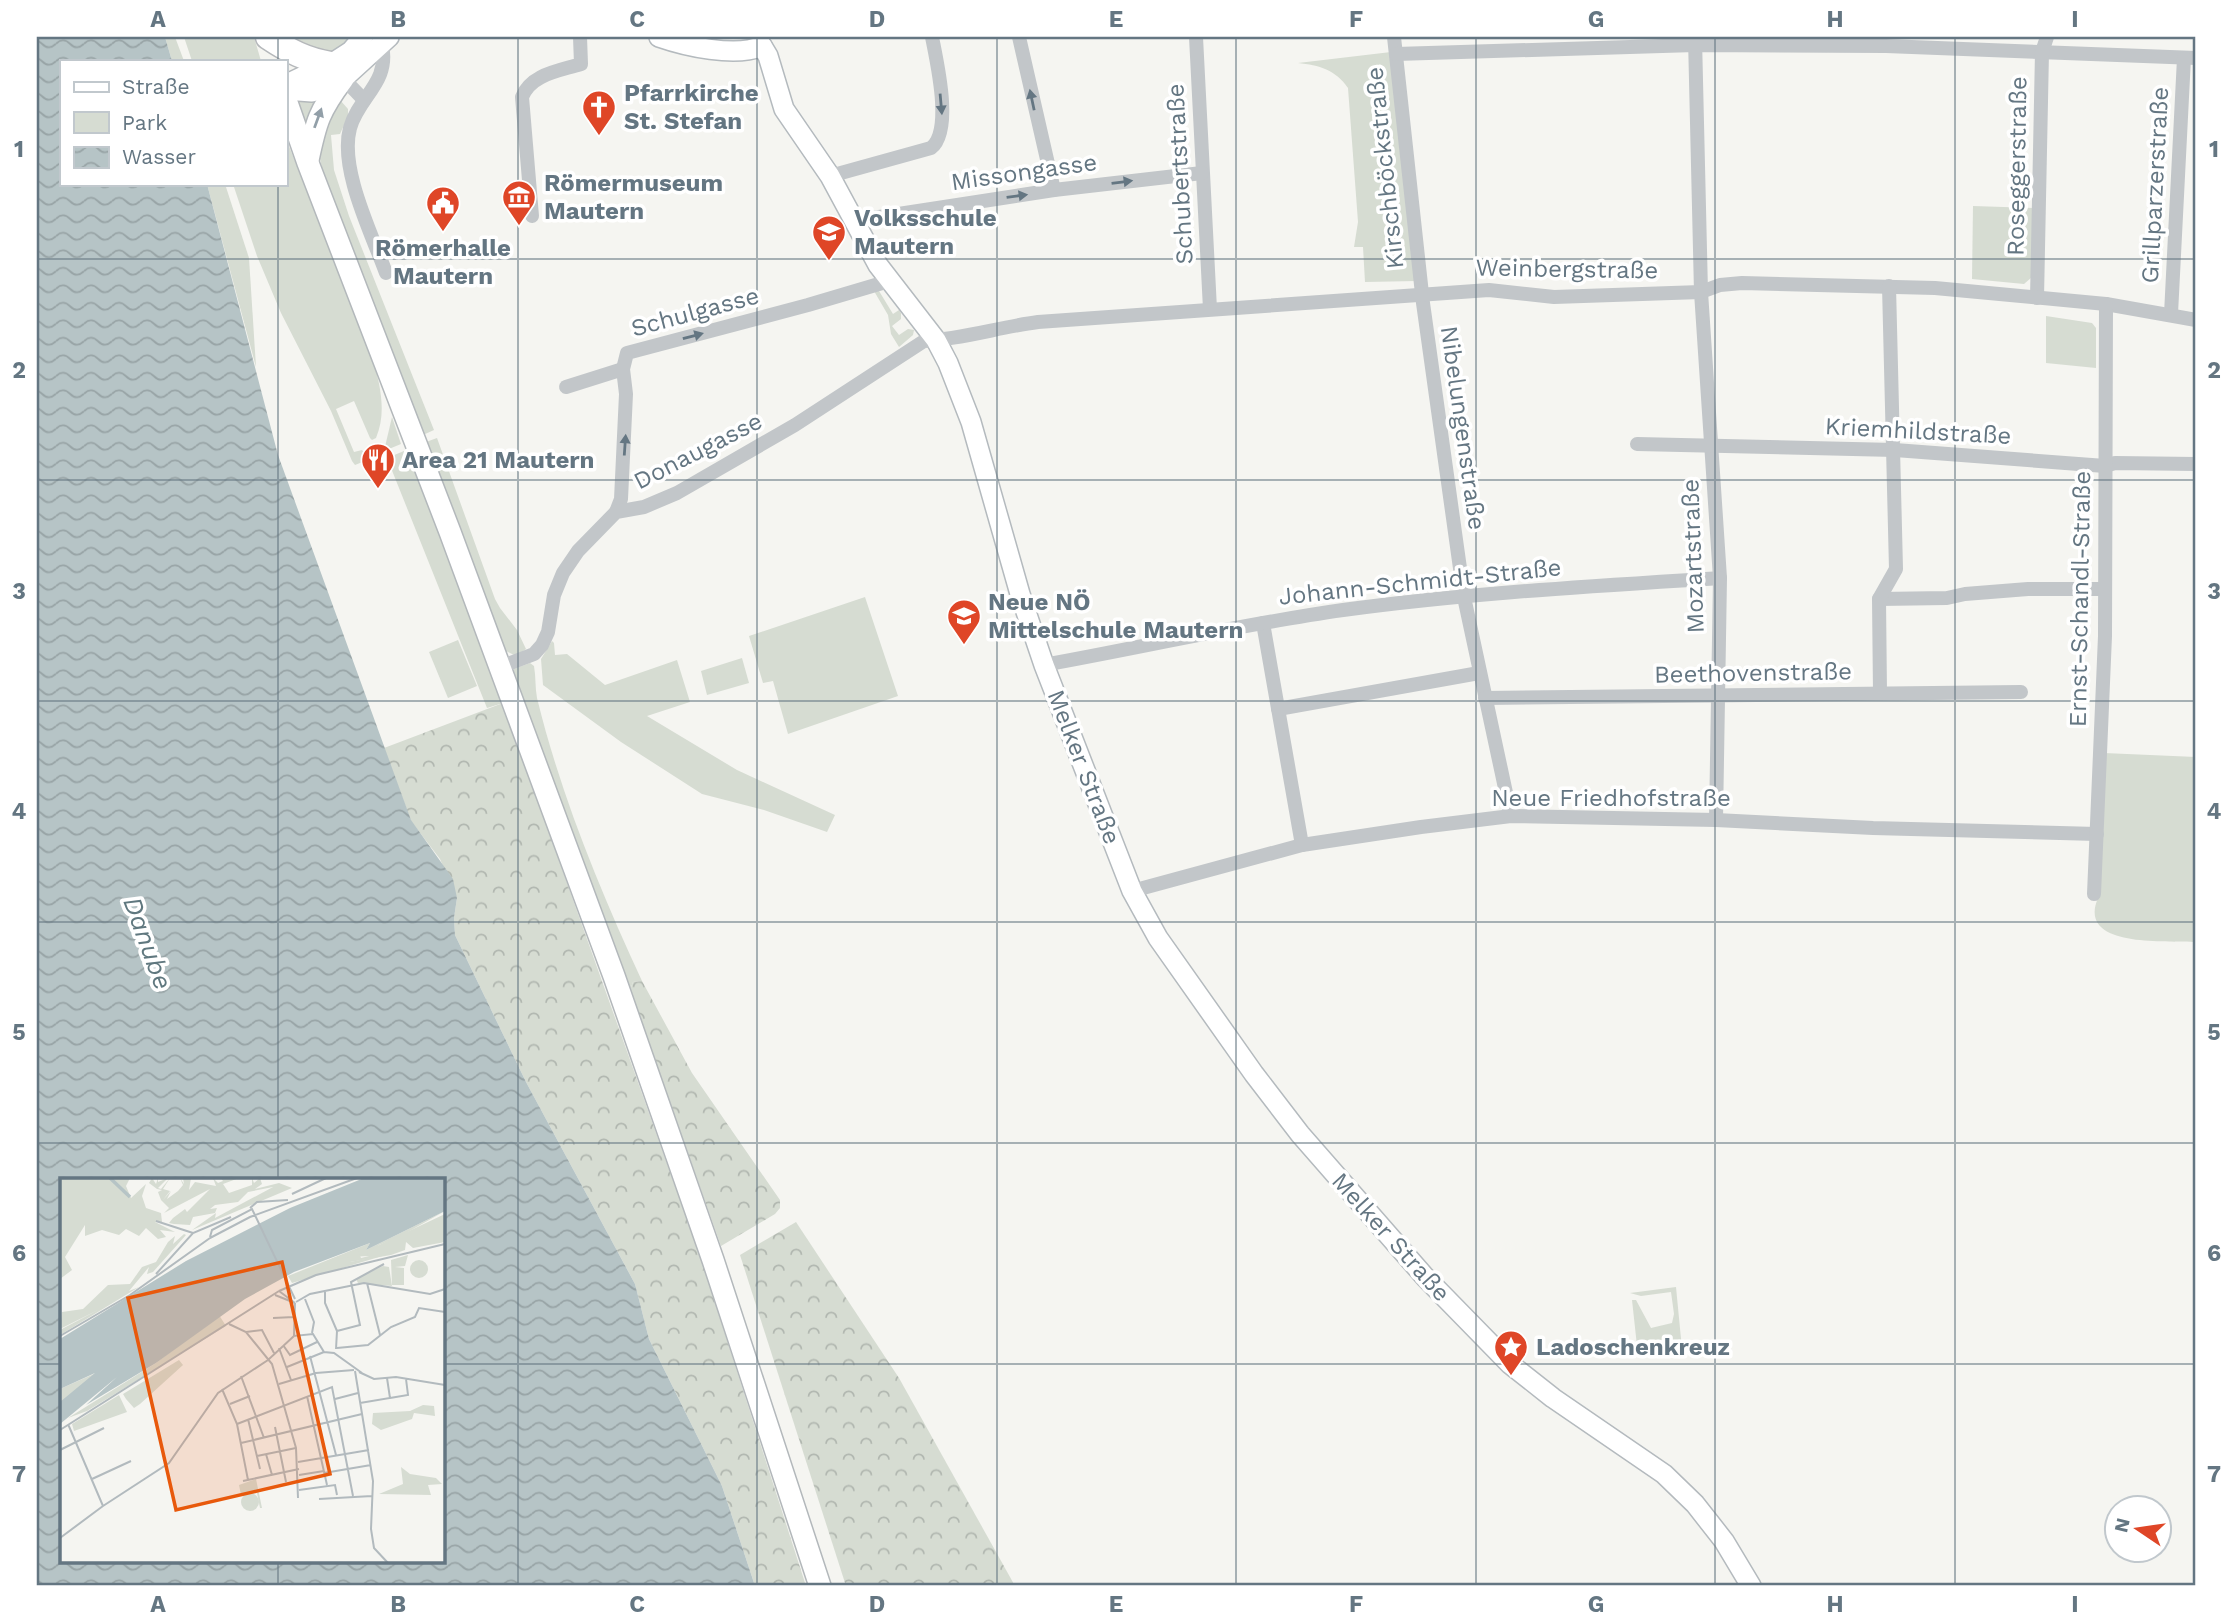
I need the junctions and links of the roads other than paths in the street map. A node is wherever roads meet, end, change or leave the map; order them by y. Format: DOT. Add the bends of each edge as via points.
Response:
graph roads {
  1 [pos="267,37"];
  2 [pos="363,37"];
  3 [pos="580,37"];
  4 [pos="932,37"];
  5 [pos="1019,37"];
  6 [pos="1196,37"];
  7 [pos="1394,37"];
  8 [pos="2047,37"];
  9 [pos="666,38"];
  10 [pos="386,41"];
  11 [pos="1695,41"];
  12 [pos="765,42"];
  13 [pos="2042,52"];
  14 [pos="1396,54"];
  15 [pos="2190,58"];
  16 [pos="274,60"];
  17 [pos="337,72"];
  18 [pos="287,87"];
  19 [pos="364,100"];
  20 [pos="287,103"];
  21 [pos="308,163"];
  22 [pos="1202,173"];
  23 [pos="830,176"];
  24 [pos="1054,190"];
  25 [pos="532,216"];
  26 [pos="853,221"];
  27 [pos="386,273"];
  28 [pos="888,281"];
  29 [pos="1889,286"];
  30 [pos="1700,292"];
  31 [pos="1422,293"];
  32 [pos="2037,298"];
  33 [pos="2106,304"];
  34 [pos="1210,309"];
  35 [pos="2171,314"];
  36 [pos="2196,320"];
  37 [pos="936,340"];
  38 [pos="623,369"];
  39 [pos="566,387"];
  40 [pos="1637,444"];
  41 [pos="1712,446"];
  42 [pos="1895,450"];
  43 [pos="2196,464"];
  44 [pos="2105,466"];
  45 [pos="616,512"];
  46 [pos="1720,578"];
  47 [pos="2105,589"];
  48 [pos="1464,597"];
  49 [pos="1879,599"];
  50 [pos="1263,623"];
  51 [pos="1044,665"];
  52 [pos="500,667"];
  53 [pos="1479,673"];
  54 [pos="2021,692"];
  55 [pos="1880,694"];
  56 [pos="1717,696"];
  57 [pos="1485,698"];
  58 [pos="1278,709"];
  59 [pos="1511,816"];
  60 [pos="1716,820"];
  61 [pos="2097,834"];
  62 [pos="1302,845"];
  63 [pos="1132,891"];
  64 [pos="2094,894"];
  65 [pos="820,1586"];
  66 [pos="1751,1586"];
  1 -- 16 [label="highway"];
  1 -- 17 [label="highway" via="293,54"];
  2 -- 17 [label="street"];
  3 -- 25 [label="street" via="581,64 536,79 522,97"];
  4 -- 23 [label="street, one-way" via="943,123 938,143"];
  24 -- 5 [label="street, one-way"];
  6 -- 22 [label="street, Schubertstraße"];
  7 -- 14 [label="street, Kirschböckstraße"];
  8 -- 13 [label="street, Roseggerstraße"];
  9 -- 12 [label="street" via="723,51 756,49"];
  10 -- 17 [label="street"];
  10 -- 19 [label="street" via="382,73"];
  11 -- 13 [label="street"];
  11 -- 14 [label="street"];
  11 -- 30 [label="street, Mozartstraße"];
  12 -- 23 [label="street, Melker Straße" via="784,109"];
  13 -- 15 [label="street"];
  13 -- 32 [label="street, Roseggerstraße"];
  14 -- 31 [label="street, Kirschböckstraße"];
  15 -- 35 [label="street, Grillparzerstraße"];
  17 -- 18 [label="main road"];
  17 -- 19 [label="street"];
  21 -- 17 [label="main road, one-way" via="314,132"];
  19 -- 27 [label="street" via="349,130 349,159"];
  20 -- 21 [label="main road"];
  21 -- 52 [label="main road"];
  24 -- 22 [label="street, Missongasse, one-way"];
  22 -- 34 [label="street, Schubertstraße"];
  23 -- 26 [label="street, Melker Straße"];
  26 -- 24 [label="street, Missongasse, one-way"];
  26 -- 28 [label="street, Melker Straße"];
  28 -- 37 [label="street, Melker Straße"];
  38 -- 28 [label="street, Schulgasse, one-way" via="627,353"];
  29 -- 30 [label="street, Weinbergstraße" via="1742,283"];
  29 -- 32 [label="street, Weinbergstraße"];
  29 -- 42 [label="street"];
  30 -- 31 [label="street, Weinbergstraße" via="1554,297 1489,290"];
  30 -- 41 [label="street, Mozartstraße"];
  31 -- 34 [label="street, Weinbergstraße"];
  31 -- 48 [label="street, Nibelungenstraße"];
  32 -- 33 [label="street, Weinbergstraße"];
  33 -- 35 [label="street, Weinbergstraße"];
  33 -- 44 [label="street, Ernst-Schandl-Straße"];
  34 -- 37 [label="street, Weinbergstraße" via="1038,322"];
  35 -- 36 [label="street, Weinbergstraße"];
  37 -- 45 [label="street, Donaugasse" via="920,342 795,425 677,493 644,507"];
  37 -- 51 [label="street, Melker Straße" via="971,422"];
  38 -- 39 [label="street"];
  45 -- 38 [label="street, Schulgasse, one-way" via="626,430"];
  40 -- 41 [label="street, Kriemhildstraße"];
  41 -- 42 [label="street, Kriemhildstraße"];
  41 -- 46 [label="street, Mozartstraße"];
  42 -- 44 [label="street, Kriemhildstraße"];
  42 -- 49 [label="street" via="1896,569"];
  43 -- 44 [label="street, Kriemhildstraße"];
  44 -- 47 [label="street, Ernst-Schandl-Straße"];
  45 -- 52 [label="street, Donaugasse" via="563,573 542,645 534,654"];
  46 -- 48 [label="street, Johann-Schmidt-Straße"];
  46 -- 56 [label="street, Mozartstraße"];
  47 -- 49 [label="street"];
  47 -- 61 [label="street, Ernst-Schandl-Straße"];
  48 -- 50 [label="street, Johann-Schmidt-Straße"];
  48 -- 53 [label="street, Nibelungenstraße"];
  49 -- 55 [label="street"];
  50 -- 51 [label="street, Johann-Schmidt-Straße"];
  50 -- 58 [label="street"];
  51 -- 63 [label="street, Melker Straße"];
  52 -- 65 [label="main road" via="709,1247"];
  53 -- 57 [label="street, Nibelungenstraße"];
  53 -- 58 [label="street"];
  54 -- 55 [label="street, Beethovenstraße"];
  55 -- 56 [label="street, Beethovenstraße"];
  56 -- 57 [label="street, Beethovenstraße"];
  56 -- 60 [label="street, Mozartstraße"];
  57 -- 59 [label="street, Nibelungenstraße"];
  58 -- 62 [label="street"];
  59 -- 60 [label="street, Neue Friedhofstraße"];
  59 -- 62 [label="street, Neue Friedhofstraße"];
  60 -- 61 [label="street, Neue Friedhofstraße"];
  61 -- 64 [label="street, Ernst-Schandl-Straße"];
  62 -- 63 [label="street, Neue Friedhofstraße"];
  63 -- 66 [label="street, Melker Straße" via="1158,938 1300,1134 1510,1364 1664,1474 1695,1504"];
}
